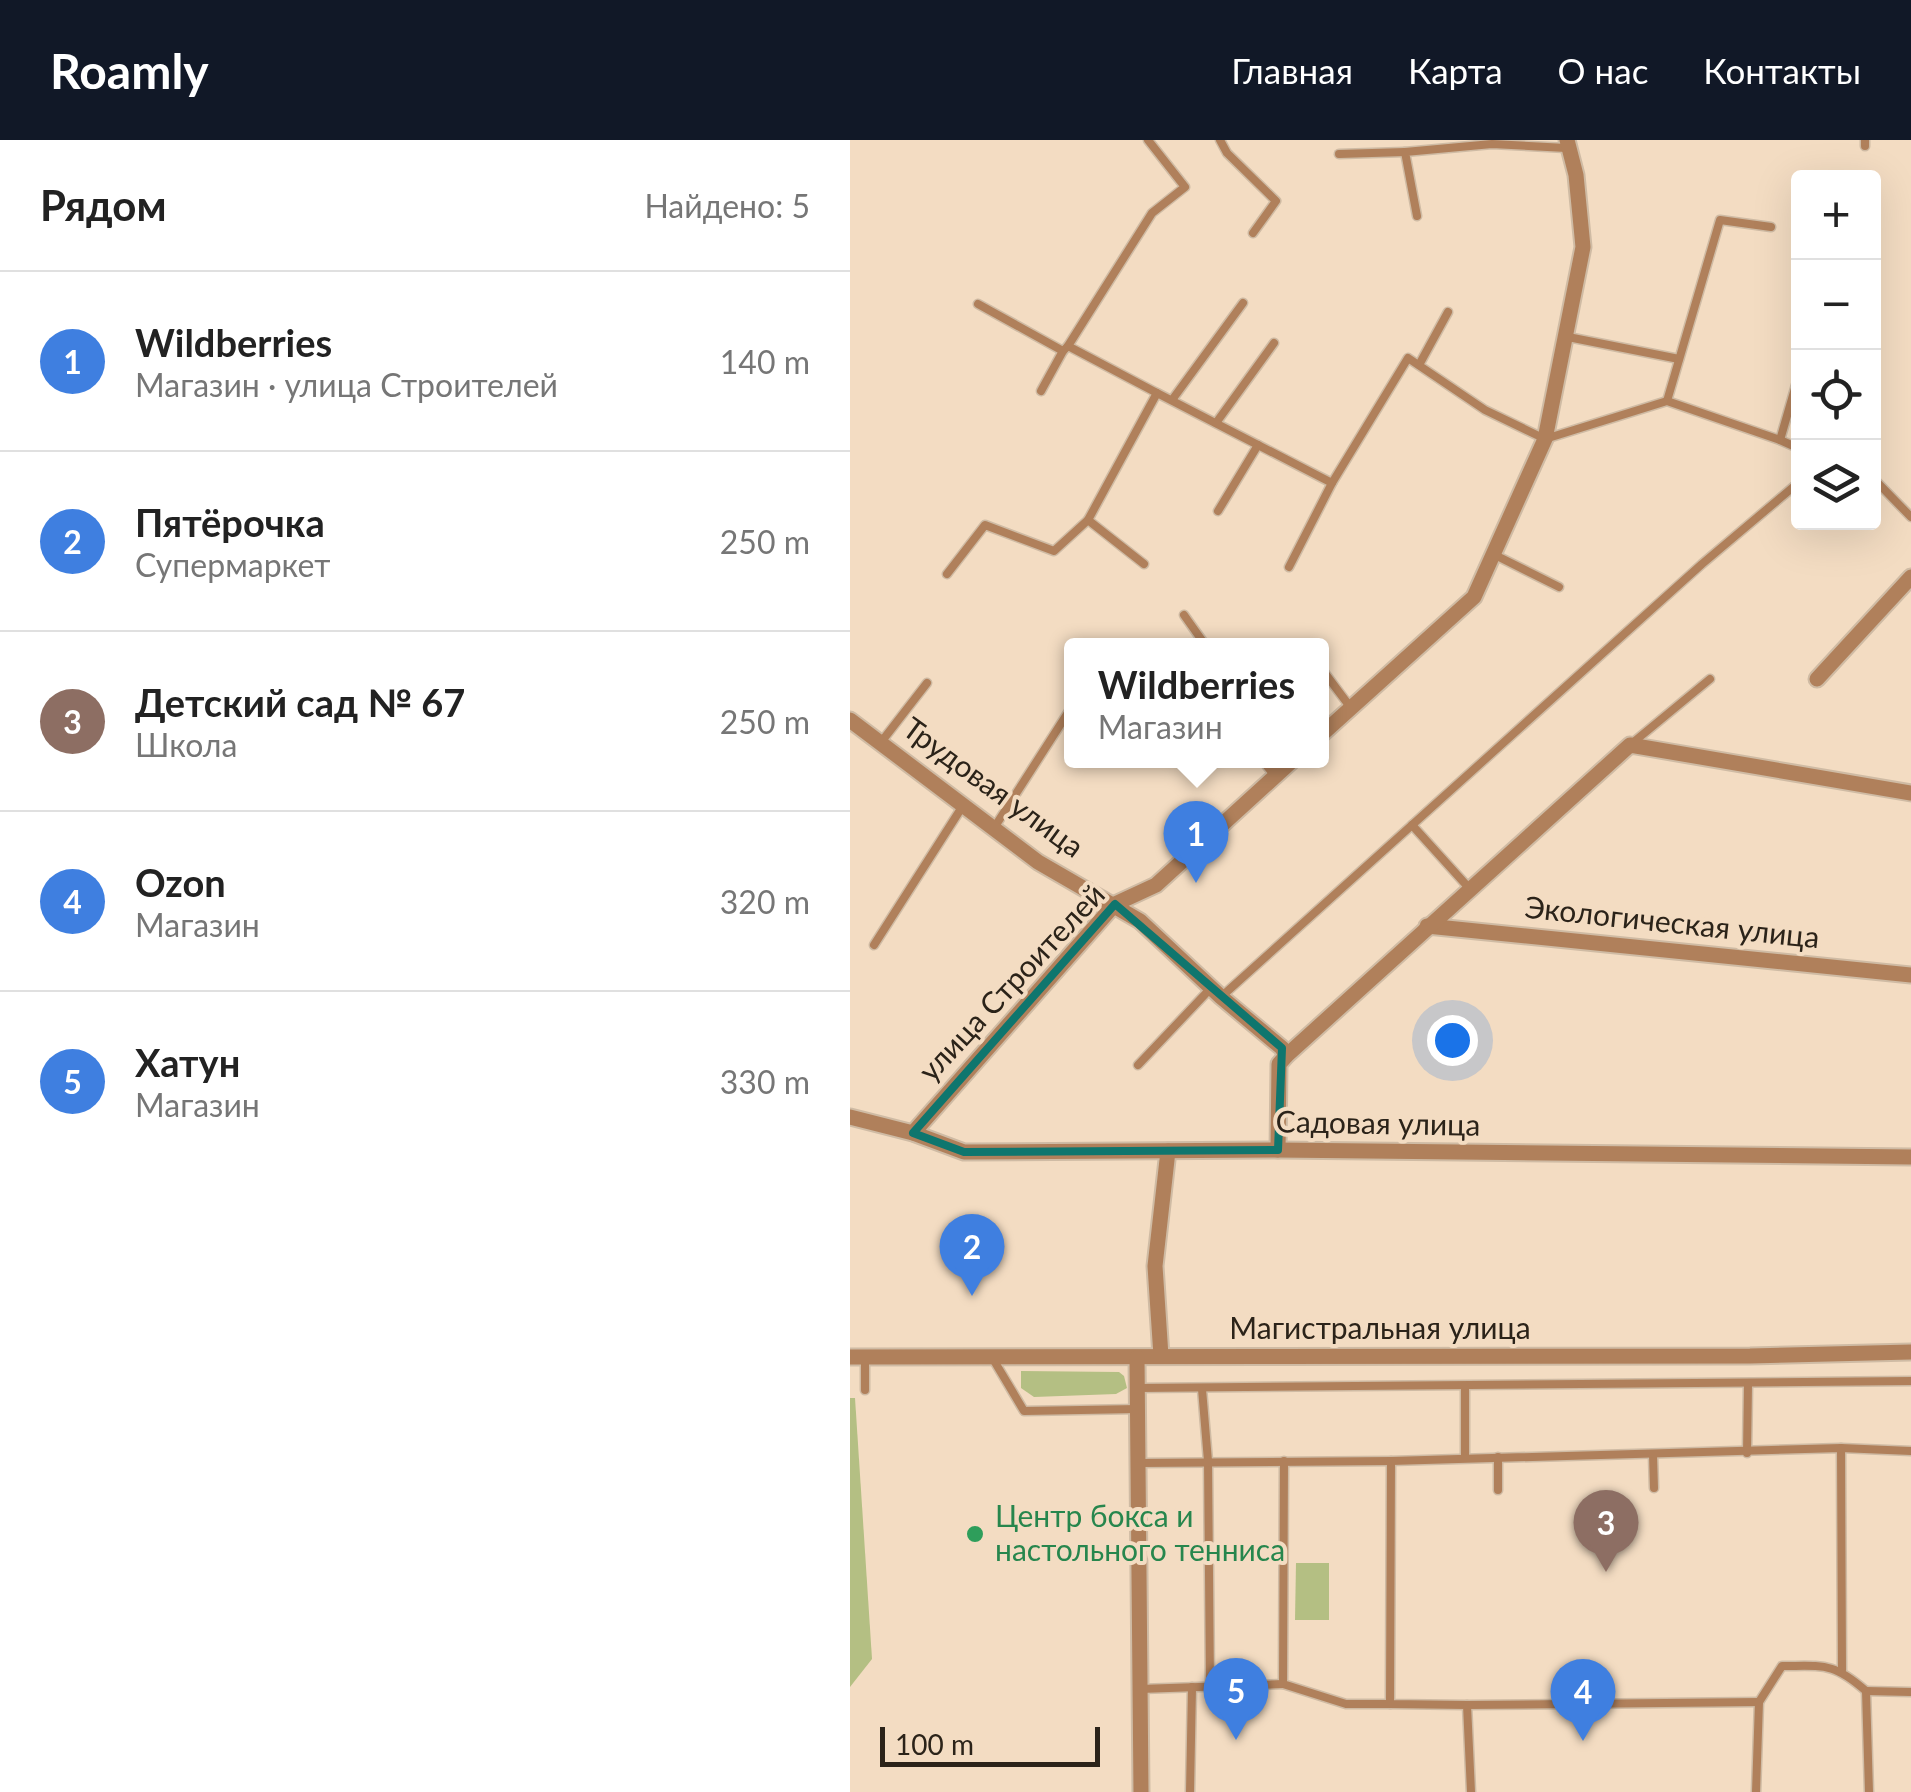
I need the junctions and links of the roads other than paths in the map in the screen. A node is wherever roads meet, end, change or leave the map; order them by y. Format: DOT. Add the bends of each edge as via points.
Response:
graph roads {
  1 [pos="1148,140"];
  2 [pos="1220,140"];
  3 [pos="1566,144"];
  4 [pos="1405,152"];
  5 [pos="1339,154"];
  6 [pos="1416,216"];
  7 [pos="1771,227"];
  8 [pos="1253,233"];
  9 [pos="1243,303"];
  10 [pos="978,304"];
  11 [pos="1448,312"];
  12 [pos="1568,337"];
  13 [pos="1274,343"];
  14 [pos="1066,348"];
  15 [pos="1679,359"];
  16 [pos="1419,365"];
  17 [pos="1042,391"];
  18 [pos="1157,392"];
  19 [pos="1172,400"];
  20 [pos="1667,401"];
  21 [pos="1791,402"];
  22 [pos="1216,423"];
  23 [pos="1545,439"];
  24 [pos="1780,440"];
  25 [pos="1258,445"];
  26 [pos="1791,445"];
  27 [pos="1332,483"];
  28 [pos="1881,486"];
  29 [pos="1791,489"];
  30 [pos="1218,511"];
  31 [pos="1911,516"];
  32 [pos="1088,520"];
  33 [pos="1493,554"];
  34 [pos="1144,564"];
  35 [pos="1289,567"];
  36 [pos="947,574"];
  37 [pos="1911,576"];
  38 [pos="1559,587"];
  39 [pos="1184,616"];
  40 [pos="1200,638"];
  41 [pos="1329,679"];
  42 [pos="1710,679"];
  43 [pos="1817,679"];
  44 [pos="927,683"];
  45 [pos="1351,708"];
  46 [pos="1064,719"];
  47 [pos="850,720"];
  48 [pos="1329,728"];
  49 [pos="882,741"];
  50 [pos="1630,745"];
  51 [pos="1269,768"];
  52 [pos="1284,768"];
  53 [pos="1276,776"];
  54 [pos="1911,792"];
  55 [pos="964,804"];
  56 [pos="1412,825"];
  57 [pos="994,828"];
  58 [pos="1469,888"];
  59 [pos="1114,904"];
  60 [pos="1427,926"];
  61 [pos="874,945"];
  62 [pos="1911,976"];
  63 [pos="1216,992"];
  64 [pos="1286,1056"];
  65 [pos="1138,1064"];
  66 [pos="850,1117"];
  67 [pos="913,1133"];
  68 [pos="1278,1150"];
  69 [pos="1168,1151"];
  70 [pos="1911,1157"];
  71 [pos="1911,1352"];
  72 [pos="1162,1356"];
  73 [pos="858,1358"];
  74 [pos="992,1358"];
  75 [pos="1137,1358"];
  76 [pos="1911,1381"];
  77 [pos="1748,1385"];
  78 [pos="1465,1386"];
  79 [pos="1138,1388"];
  80 [pos="1202,1389"];
  81 [pos="865,1390"];
  82 [pos="1138,1409"];
  83 [pos="1841,1448"];
  84 [pos="1911,1451"];
  85 [pos="1747,1453"];
  86 [pos="1653,1454"];
  87 [pos="1498,1457"];
  88 [pos="1464,1458"];
  89 [pos="1208,1461"];
  90 [pos="1284,1461"];
  91 [pos="1391,1461"];
  92 [pos="1140,1463"];
  93 [pos="1654,1488"];
  94 [pos="1498,1490"];
  95 [pos="1842,1670"];
  96 [pos="1283,1684"];
  97 [pos="1210,1686"];
  98 [pos="1192,1687"];
  99 [pos="1140,1689"];
  100 [pos="1866,1691"];
  101 [pos="1911,1692"];
  102 [pos="1759,1702"];
  103 [pos="1390,1704"];
  104 [pos="1466,1705"];
  105 [pos="1141,1792"];
  106 [pos="1190,1792"];
  107 [pos="1471,1792"];
  108 [pos="1756,1792"];
  109 [pos="1869,1792"];
  1 -- 14 [label="lane" via="1185,187 1152,213"];
  2 -- 8 [label="lane" via="1276,200"];
  3 -- 4 [label="lane"];
  3 -- 12 [label="street" via="1583,248"];
  4 -- 5 [label="lane"];
  4 -- 6 [label="lane"];
  7 -- 15 [label="lane" via="1720,220"];
  9 -- 19 [label="lane"];
  10 -- 14 [label="lane"];
  11 -- 16 [label="lane"];
  12 -- 15 [label="lane"];
  12 -- 23 [label="street"];
  13 -- 22 [label="lane"];
  14 -- 17 [label="lane"];
  14 -- 18 [label="lane"];
  15 -- 20 [label="lane"];
  16 -- 23 [label="lane" via="1484,410"];
  16 -- 27 [label="lane" via="1408,358"];
  18 -- 19 [label="lane"];
  18 -- 32 [label="lane"];
  19 -- 22 [label="lane"];
  20 -- 23 [label="lane"];
  20 -- 24 [label="lane"];
  21 -- 24 [label="lane"];
  22 -- 25 [label="lane"];
  23 -- 33 [label="street"];
  24 -- 26 [label="lane"];
  25 -- 27 [label="lane"];
  25 -- 30 [label="lane"];
  27 -- 35 [label="lane"];
  28 -- 31 [label="lane"];
  29 -- 56 [label="lane"];
  32 -- 34 [label="lane"];
  32 -- 36 [label="lane" via="1054,551 985,525"];
  33 -- 38 [label="lane"];
  33 -- 45 [label="street" via="1474,596"];
  37 -- 43 [label="street"];
  39 -- 40 [label="lane"];
  41 -- 45 [label="lane"];
  42 -- 50 [label="lane"];
  44 -- 49 [label="lane"];
  45 -- 48 [label="street"];
  46 -- 57 [label="lane"];
  47 -- 49 [label="street, Трудовая улица"];
  49 -- 55 [label="street, Трудовая улица"];
  50 -- 54 [label="street"];
  50 -- 58 [label="street"];
  51 -- 53 [label="lane"];
  52 -- 53 [label="street, улица Строителей"];
  53 -- 59 [label="street, улица Строителей" via="1156,885"];
  55 -- 57 [label="street, Трудовая улица"];
  55 -- 61 [label="lane"];
  56 -- 58 [label="lane"];
  56 -- 63 [label="lane"];
  57 -- 59 [label="street, Трудовая улица" via="1038,862"];
  58 -- 60 [label="street"];
  59 -- 63 [label="street, Трудовая улица"];
  59 -- 67 [label="street, улица Строителей"];
  60 -- 62 [label="street, Экологическая улица"];
  60 -- 64 [label="street"];
  63 -- 64 [label="street, Трудовая улица"];
  63 -- 65 [label="lane"];
  64 -- 68 [label="street" via="1280,1064"];
  66 -- 67 [label="street, Садовая улица"];
  67 -- 69 [label="street, Садовая улица" via="964,1152"];
  68 -- 69 [label="street, Садовая улица"];
  68 -- 70 [label="street, Садовая улица"];
  69 -- 72 [label="street" via="1155,1266"];
  71 -- 72 [label="street, Магистральная улица"];
  72 -- 75 [label="street, Магистральная улица"];
  73 -- 74 [label="street, Магистральная улица"];
  73 -- 81 [label="lane"];
  74 -- 75 [label="street, Магистральная улица"];
  74 -- 82 [label="lane" via="1024,1411"];
  75 -- 79 [label="street"];
  76 -- 77 [label="lane"];
  77 -- 78 [label="lane"];
  77 -- 85 [label="lane"];
  78 -- 80 [label="lane"];
  78 -- 88 [label="lane"];
  79 -- 80 [label="lane"];
  79 -- 82 [label="street"];
  80 -- 89 [label="lane"];
  82 -- 92 [label="street"];
  83 -- 84 [label="lane"];
  83 -- 85 [label="lane"];
  83 -- 95 [label="lane"];
  85 -- 86 [label="lane"];
  86 -- 87 [label="lane"];
  86 -- 93 [label="lane"];
  87 -- 88 [label="lane"];
  87 -- 94 [label="lane"];
  88 -- 91 [label="lane"];
  89 -- 90 [label="lane"];
  89 -- 92 [label="lane"];
  89 -- 97 [label="lane"];
  90 -- 91 [label="lane"];
  90 -- 96 [label="lane"];
  91 -- 103 [label="lane"];
  92 -- 99 [label="street"];
  95 -- 100 [label="lane"];
  95 -- 102 [label="lane" via="1782,1666"];
  96 -- 97 [label="lane"];
  96 -- 103 [label="lane" via="1346,1704"];
  97 -- 98 [label="lane"];
  98 -- 99 [label="lane"];
  98 -- 106 [label="lane"];
  99 -- 105 [label="street"];
  100 -- 101 [label="lane"];
  100 -- 109 [label="lane"];
  102 -- 104 [label="lane"];
  102 -- 108 [label="lane"];
  103 -- 104 [label="lane"];
  104 -- 107 [label="lane"];
}
